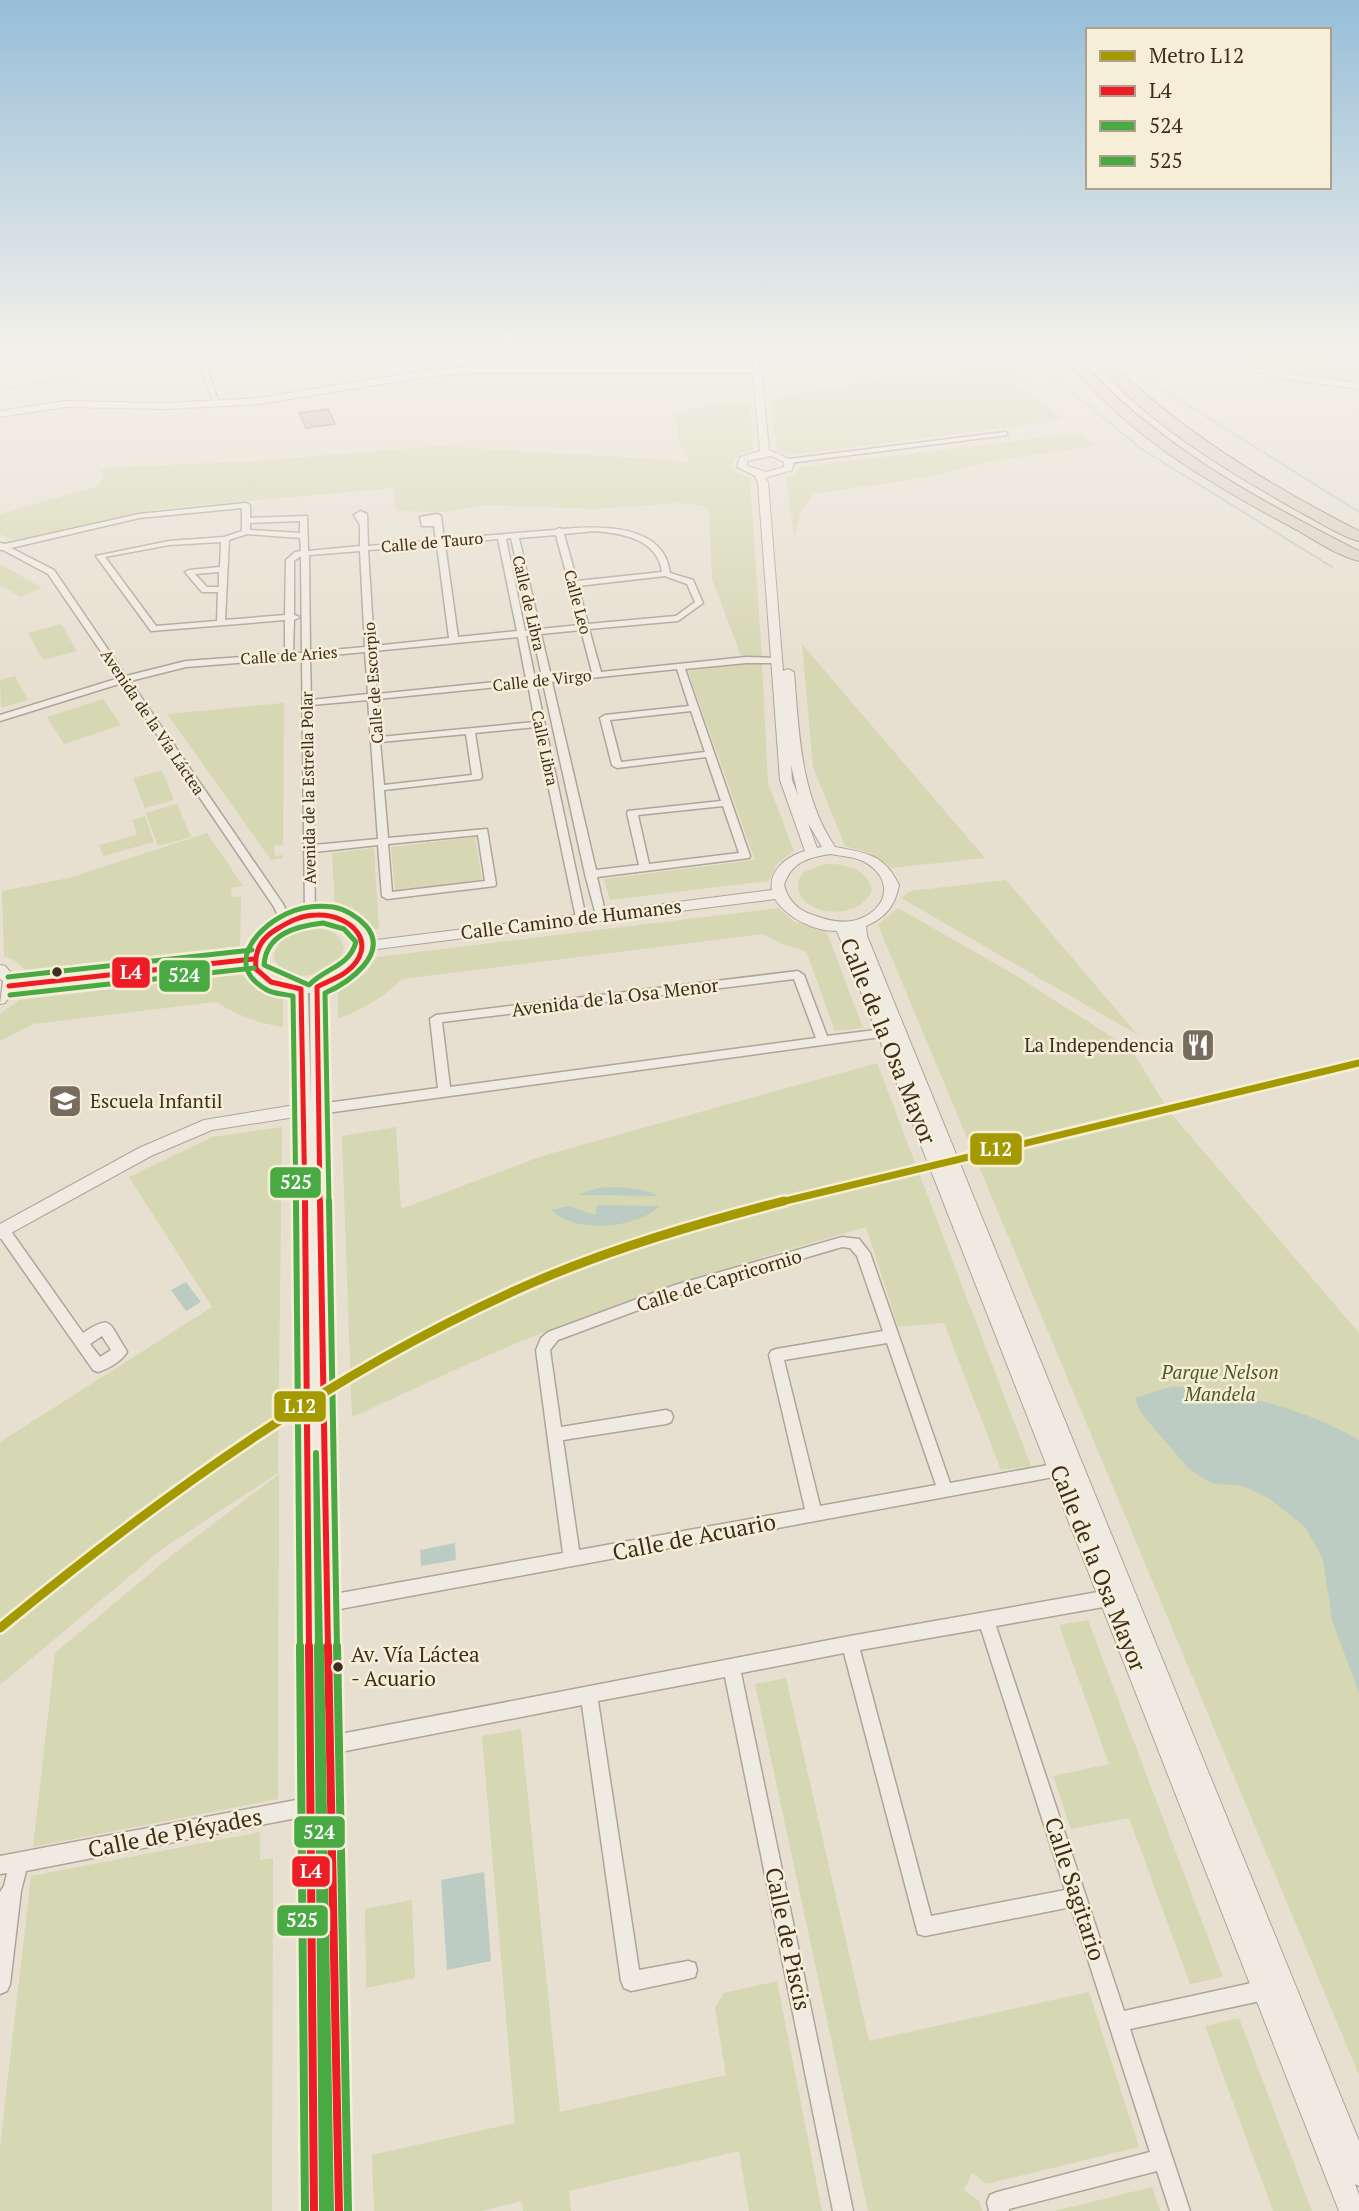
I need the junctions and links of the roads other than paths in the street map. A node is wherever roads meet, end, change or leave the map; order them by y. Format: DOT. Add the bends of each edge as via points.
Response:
graph roads {
  1 [pos="748,457"];
  2 [pos="783,457"];
  3 [pos="820,457"];
  4 [pos="1186,457"];
  5 [pos="1217,457"];
  6 [pos="789,461"];
  7 [pos="758,474"];
  8 [pos="773,475"];
  9 [pos="437,519"];
  10 [pos="246,521"];
  11 [pos="363,524"];
  12 [pos="559,530"];
  13 [pos="246,533"];
  14 [pos="514,535"];
  15 [pos="305,536"];
  16 [pos="501,536"];
  17 [pos="1359,537"];
  18 [pos="225,539"];
  19 [pos="440,541"];
  20 [pos="1,547"];
  21 [pos="364,548"];
  22 [pos="305,553"];
  23 [pos="1359,557"];
  24 [pos="224,569"];
  25 [pos="666,574"];
  26 [pos="572,584"];
  27 [pos="223,589"];
  28 [pos="307,616"];
  29 [pos="290,618"];
  30 [pos="221,624"];
  31 [pos="586,631"];
  32 [pos="537,636"];
  33 [pos="523,637"];
  34 [pos="454,640"];
  35 [pos="370,652"];
  36 [pos="289,655"];
  37 [pos="306,658"];
  38 [pos="776,660"];
  39 [pos="680,666"];
  40 [pos="597,674"];
  41 [pos="125,679"];
  42 [pos="547,680"];
  43 [pos="531,681"];
  44 [pos="373,697"];
  45 [pos="308,703"];
  46 [pos="694,708"];
  47 [pos="0,718"];
  48 [pos="540,724"];
  49 [pos="470,731"];
  50 [pos="376,740"];
  51 [pos="710,754"];
  52 [pos="380,788"];
  53 [pos="727,803"];
  54 [pos="383,842"];
  55 [pos="309,849"];
  56 [pos="831,850"];
  57 [pos="812,852"];
  58 [pos="645,867"];
  59 [pos="590,874"];
  60 [pos="778,894"];
  61 [pos="310,915"];
  62 [pos="601,916"];
  63 [pos="580,918"];
  64 [pos="286,921"];
  65 [pos="850,925"];
  66 [pos="364,946"];
  67 [pos="253,959"];
  68 [pos="0,970"];
  69 [pos="9,986"];
  70 [pos="309,988"];
  71 [pos="0,999"];
  72 [pos="884,1033"];
  73 [pos="823,1041"];
  74 [pos="445,1093"];
  75 [pos="312,1109"];
  76 [pos="2,1232"];
  77 [pos="891,1336"];
  78 [pos="81,1342"];
  79 [pos="666,1417"];
  80 [pos="555,1435"];
  81 [pos="1059,1470"];
  82 [pos="945,1490"];
  83 [pos="814,1514"];
  84 [pos="572,1559"];
  85 [pos="1109,1598"];
  86 [pos="329,1603"];
  87 [pos="986,1619"];
  88 [pos="850,1644"];
  89 [pos="732,1668"];
  90 [pos="589,1696"];
  91 [pos="330,1745"];
  92 [pos="321,1805"];
  93 [pos="9,1864"];
  94 [pos="6,1897"];
  95 [pos="1077,1897"];
  96 [pos="688,1970"];
  97 [pos="0,1984"];
  98 [pos="1265,1990"];
  99 [pos="1119,2022"];
  100 [pos="1163,2159"];
  101 [pos="1359,2173"];
  102 [pos="314,2211"];
  103 [pos="338,2211"];
  104 [pos="843,2211"];
  105 [pos="999,2211"];
  106 [pos="1180,2211"];
  107 [pos="1352,2211"];
  1 -- 7 [label="street" via="741,463"];
  2 -- 6 [label="street"];
  3 -- 6 [label="street"];
  4 -- 23 [label="highway"];
  5 -- 17 [label="highway"];
  6 -- 8 [label="street" via="789,468"];
  7 -- 8 [label="street"];
  7 -- 38 [label="street" via="763,482"];
  8 -- 56 [label="street" via="798,779"];
  9 -- 19 [label="street"];
  10 -- 13 [label="street"];
  10 -- 15 [label="street" via="304,518"];
  10 -- 20 [label="street" via="246,505 190,509"];
  11 -- 21 [label="street, Calle de Escorpio"];
  12 -- 14 [label="street, Calle de Tauro"];
  12 -- 25 [label="street, Calle de Tauro" via="633,535 654,546"];
  12 -- 26 [label="street, Calle Leo"];
  13 -- 15 [label="street"];
  13 -- 18 [label="street"];
  14 -- 16 [label="street, Calle de Tauro"];
  14 -- 32 [label="street, Calle de Libra"];
  15 -- 22 [label="street, Avenida de la Estrella Polar"];
  16 -- 19 [label="street, Calle de Tauro"];
  16 -- 33 [label="street, Calle Libra"];
  18 -- 24 [label="street"];
  18 -- 30 [label="street" via="169,543 100,556 154,629"];
  19 -- 21 [label="street, Calle de Tauro"];
  19 -- 34 [label="street"];
  20 -- 41 [label="street, Avenida de la Vía Láctea" via="51,572"];
  21 -- 22 [label="street, Calle de Tauro"];
  21 -- 35 [label="street, Calle de Escorpio"];
  22 -- 28 [label="street, Avenida de la Estrella Polar"];
  22 -- 29 [label="street" via="290,558"];
  24 -- 27 [label="street"];
  24 -- 27 [label="street" via="188,572 205,590"];
  25 -- 26 [label="street"];
  25 -- 31 [label="street, Calle de Aries" via="690,582 699,603 678,618"];
  26 -- 31 [label="street, Calle Leo"];
  27 -- 30 [label="street"];
  28 -- 29 [label="street"];
  28 -- 37 [label="street, Avenida de la Estrella Polar"];
  29 -- 30 [label="street"];
  29 -- 36 [label="street"];
  31 -- 32 [label="street, Calle de Aries"];
  31 -- 40 [label="street, Calle Leo"];
  32 -- 33 [label="street, Calle de Aries"];
  32 -- 42 [label="street, Calle de Libra"];
  33 -- 34 [label="street, Calle de Aries"];
  33 -- 35 [label="street, Calle de Aries"];
  33 -- 43 [label="street, Calle Libra"];
  34 -- 35 [label="street, Calle de Aries"];
  35 -- 37 [label="street, Calle de Aries"];
  35 -- 44 [label="street, Calle de Escorpio"];
  36 -- 37 [label="street, Calle de Aries"];
  36 -- 41 [label="street, Calle de Aries" via="186,664"];
  37 -- 45 [label="street, Avenida de la Estrella Polar"];
  38 -- 39 [label="street, Calle de Virgo"];
  38 -- 57 [label="street" via="786,780"];
  39 -- 40 [label="street, Calle de Virgo"];
  39 -- 46 [label="street"];
  40 -- 42 [label="street, Calle de Virgo"];
  41 -- 47 [label="street, Calle de Aries"];
  41 -- 64 [label="street, Avenida de la Vía Láctea"];
  42 -- 43 [label="street, Calle de Virgo"];
  42 -- 59 [label="street, Calle de Libra"];
  43 -- 44 [label="street, Calle de Virgo"];
  43 -- 48 [label="street, Calle Libra"];
  44 -- 45 [label="street, Calle de Virgo"];
  44 -- 50 [label="street, Calle de Escorpio"];
  45 -- 55 [label="street, Avenida de la Estrella Polar"];
  46 -- 51 [label="street"];
  46 -- 51 [label="street" via="604,718 617,765"];
  48 -- 49 [label="street"];
  48 -- 63 [label="street, Calle Libra"];
  49 -- 50 [label="street"];
  49 -- 52 [label="street" via="477,777"];
  50 -- 52 [label="street, Calle de Escorpio"];
  51 -- 53 [label="street"];
  52 -- 54 [label="street, Calle de Escorpio"];
  53 -- 58 [label="street" via="632,813"];
  53 -- 58 [label="street" via="745,856"];
  54 -- 54 [label="street, Calle de Escorpio" via="387,896 491,884 483,831"];
  54 -- 55 [label="street, Calle de Escorpio"];
  55 -- 61 [label="street, Avenida de la Estrella Polar"];
  56 -- 57 [label="street"];
  56 -- 65 [label="street" via="872,860 891,879 892,899 882,913"];
  57 -- 60 [label="street" via="783,868"];
  58 -- 59 [label="street"];
  59 -- 62 [label="street, Calle de Libra"];
  60 -- 62 [label="street, Calle Camino de Humanes"];
  60 -- 65 [label="street" via="795,914"];
  61 -- 64 [label="street"];
  61 -- 66 [label="street" via="342,918 362,934"];
  62 -- 63 [label="street, Calle Camino de Humanes"];
  63 -- 66 [label="street, Calle Camino de Humanes"];
  64 -- 67 [label="street" via="262,937"];
  65 -- 72 [label="street, Calle de la Osa Mayor"];
  65 -- 101 [label="street, Calle de la Osa Mayor" via="860,936"];
  66 -- 70 [label="street" via="351,971"];
  67 -- 69 [label="street"];
  67 -- 70 [label="street" via="256,971 266,981"];
  68 -- 69 [label="street" via="10,980"];
  69 -- 71 [label="street"];
  70 -- 75 [label="street"];
  72 -- 73 [label="street"];
  72 -- 81 [label="street, Calle de la Osa Mayor"];
  73 -- 74 [label="street"];
  73 -- 74 [label="street, Avenida de la Osa Menor" via="798,975 436,1019"];
  74 -- 75 [label="street"];
  75 -- 76 [label="street" via="210,1124 145,1152"];
  75 -- 86 [label="street"];
  75 -- 92 [label="street"];
  76 -- 78 [label="street"];
  77 -- 80 [label="street, Calle de Capricornio" via="863,1253 854,1243 842,1242 687,1287 546,1342 543,1350"];
  77 -- 82 [label="street, Calle de Capricornio"];
  77 -- 83 [label="street" via="776,1355"];
  79 -- 80 [label="street"];
  80 -- 84 [label="street, Calle de Capricornio"];
  81 -- 82 [label="street, Calle de Acuario"];
  81 -- 85 [label="street, Calle de la Osa Mayor"];
  82 -- 83 [label="street, Calle de Acuario"];
  83 -- 84 [label="street, Calle de Acuario"];
  84 -- 86 [label="street, Calle de Acuario"];
  85 -- 87 [label="street"];
  85 -- 98 [label="street, Calle de la Osa Mayor"];
  86 -- 91 [label="street"];
  87 -- 88 [label="street"];
  87 -- 95 [label="street, Calle Sagitario"];
  88 -- 89 [label="street"];
  88 -- 95 [label="street" via="925,1927"];
  89 -- 90 [label="street"];
  89 -- 104 [label="street, Calle de Piscis"];
  90 -- 91 [label="street"];
  90 -- 96 [label="street" via="631,1981"];
  91 -- 92 [label="street"];
  92 -- 93 [label="street, Calle de Pléyades"];
  92 -- 102 [label="street"];
  92 -- 103 [label="street"];
  93 -- 94 [label="street"];
  94 -- 97 [label="street"];
  95 -- 99 [label="street, Calle Sagitario"];
  98 -- 99 [label="street"];
  98 -- 107 [label="street, Calle de la Osa Mayor"];
  99 -- 100 [label="street, Calle Sagitario"];
  100 -- 105 [label="street" via="997,2202"];
  100 -- 106 [label="street, Calle Sagitario"];
}
